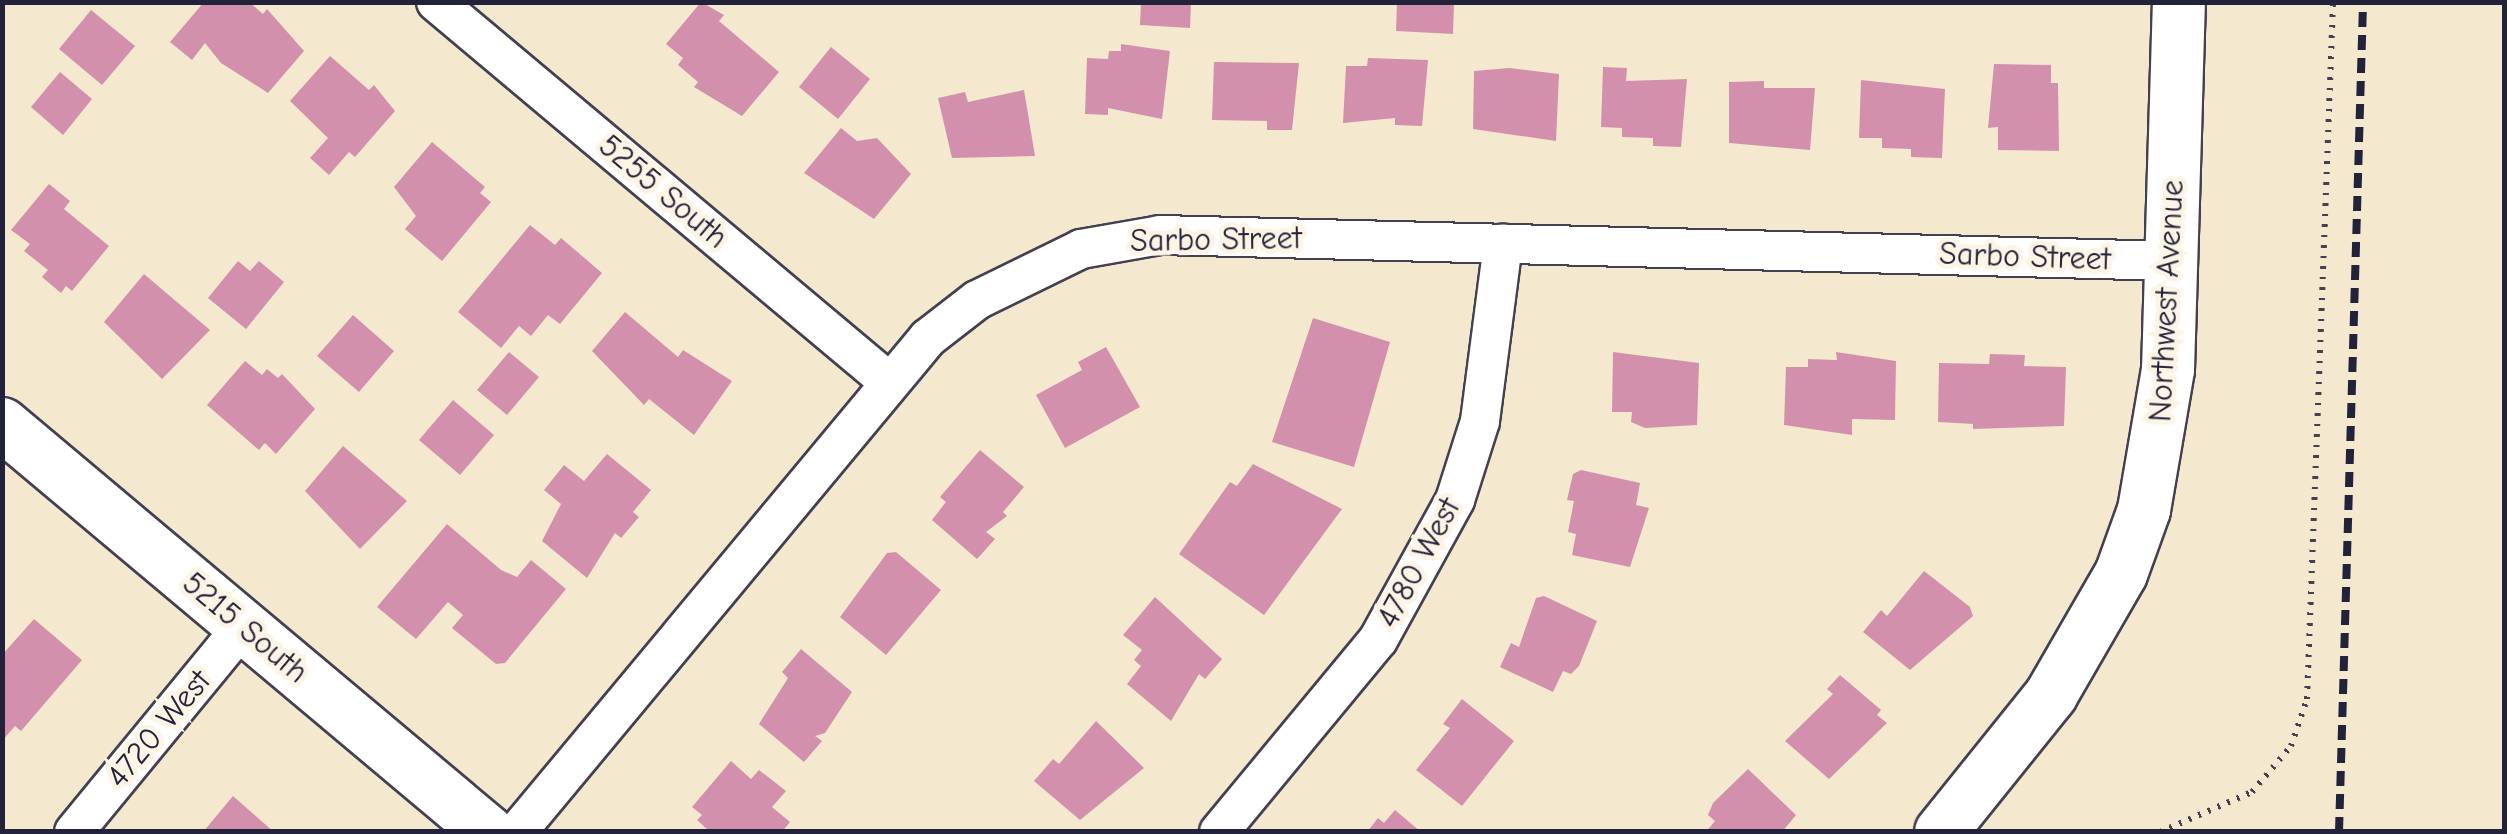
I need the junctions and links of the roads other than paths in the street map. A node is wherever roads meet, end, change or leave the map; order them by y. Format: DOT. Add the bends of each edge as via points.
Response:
graph roads {
  1 [pos="436,2"];
  2 [pos="2179,2"];
  3 [pos="1503,243"];
  4 [pos="2172,261"];
  5 [pos="889,382"];
  6 [pos="2,424"];
  7 [pos="244,626"];
  8 [pos="74,832"];
  9 [pos="488,832"];
  10 [pos="517,832"];
  11 [pos="1219,832"];
  12 [pos="1940,832"];
  1 -- 5 [label="street, 5255 South"];
  2 -- 4 [label="street, Northwest Avenue"];
  3 -- 4 [label="street, Sarbo Street"];
  3 -- 5 [label="street, Sarbo Street" via="1160,235 1081,249 977,300 928,338"];
  3 -- 11 [label="street, 4780 West" via="1480,422 1448,515 1378,640"];
  4 -- 12 [label="street, Northwest Avenue" via="2168,370 2144,510 2120,574 2051,695"];
  5 -- 10 [label="street, Sarbo Street"];
  6 -- 7 [label="street, 5215 South"];
  7 -- 8 [label="street, 4720 West"];
  7 -- 9 [label="street, 5215 South"];
}
